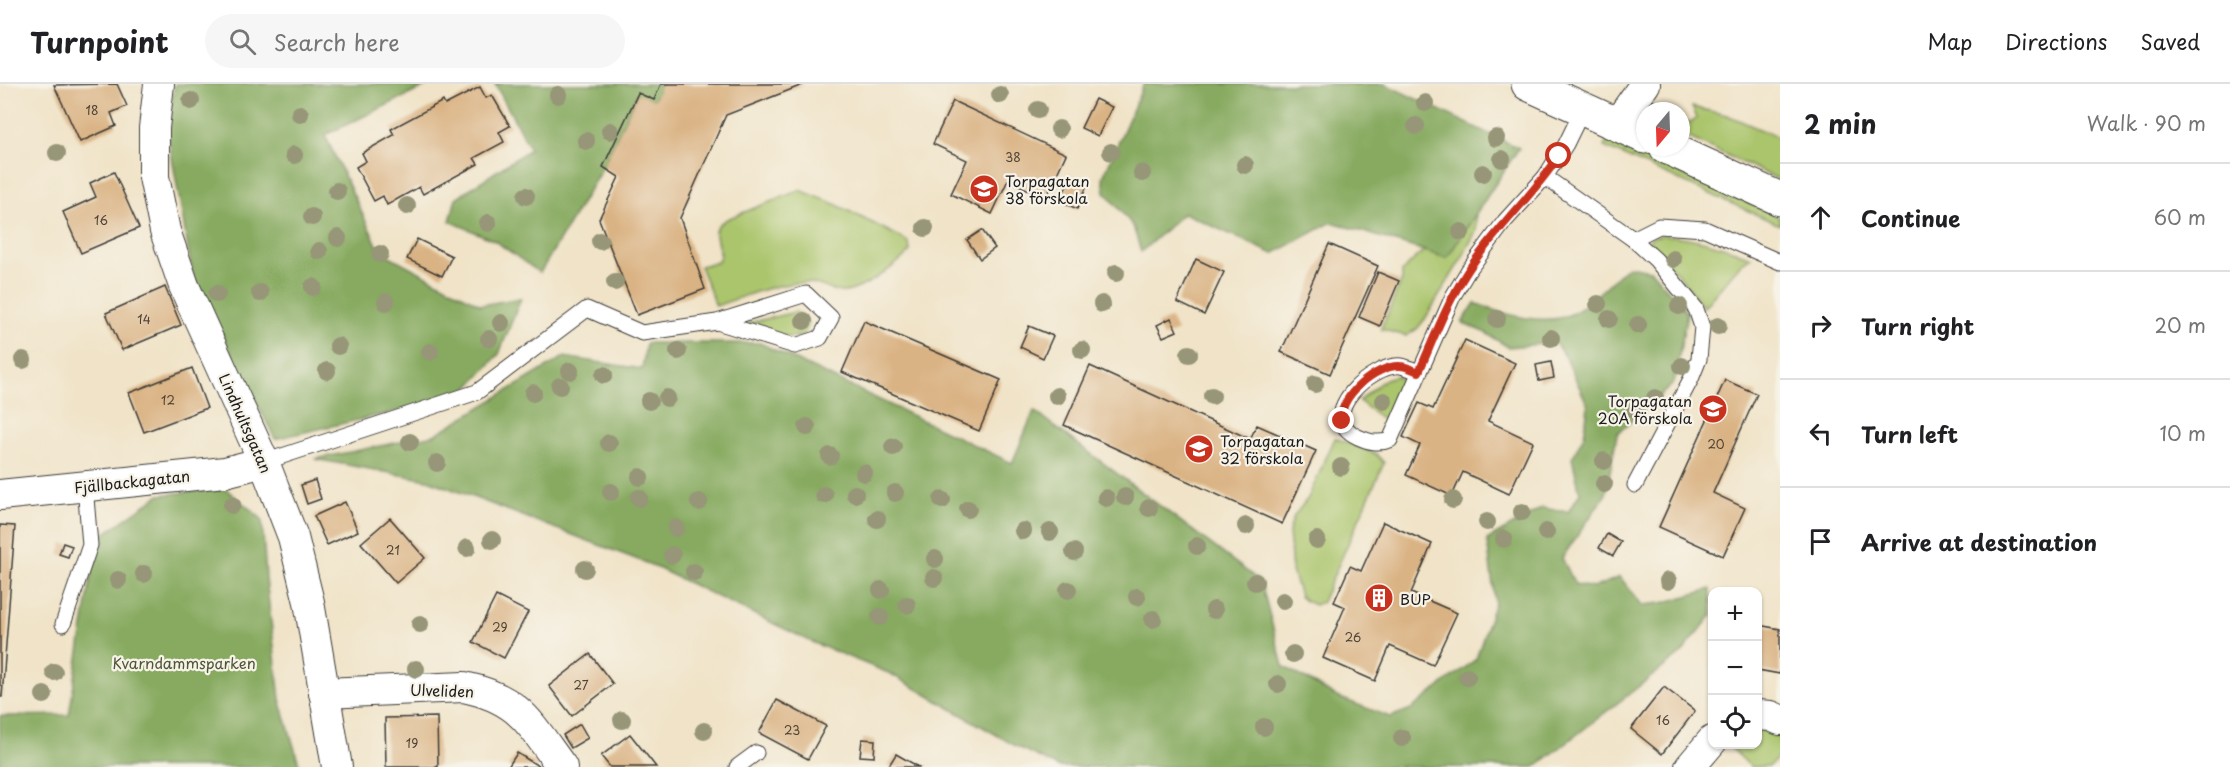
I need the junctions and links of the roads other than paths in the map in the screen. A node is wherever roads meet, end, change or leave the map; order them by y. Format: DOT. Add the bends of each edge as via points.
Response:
graph roads {
  1 [pos="159,84"];
  2 [pos="1528,84"];
  3 [pos="1645,84"];
  4 [pos="1583,108"];
  5 [pos="1631,131"];
  6 [pos="1686,156"];
  7 [pos="1545,177"];
  8 [pos="1780,199"];
  9 [pos="1633,239"];
  10 [pos="1780,262"];
  11 [pos="717,322"];
  12 [pos="1419,372"];
  13 [pos="264,462"];
  14 [pos="1635,485"];
  15 [pos="85,486"];
  16 [pos="0,495"];
  17 [pos="63,624"];
  18 [pos="324,693"];
  19 [pos="1762,715"];
  20 [pos="1780,720"];
  21 [pos="1708,747"];
  22 [pos="756,753"];
  23 [pos="337,767"];
  24 [pos="562,767"];
  25 [pos="737,767"];
  26 [pos="1690,767"];
  1 -- 13 [label="street, Lindhultsgatan" via="154,177 165,231 184,286"];
  2 -- 4 [label="street"];
  3 -- 5 [label="street"];
  4 -- 5 [label="street"];
  4 -- 7 [label="lane"];
  6 -- 8 [label="street"];
  7 -- 9 [label="lane"];
  7 -- 12 [label="lane" via="1505,221 1468,271"];
  9 -- 10 [label="lane" via="1659,226 1705,229"];
  9 -- 14 [label="lane" via="1656,260 1696,309 1702,327 1699,359 1691,379"];
  11 -- 11 [label="lane" via="795,346 820,338 831,318 806,294"];
  11 -- 13 [label="lane" via="642,333 587,309 477,392"];
  12 -- 12 [label="lane" via="1400,366 1386,368 1357,386 1343,405 1341,414 1346,429 1374,443 1390,440"];
  13 -- 15 [label="street, Fjällbackagatan" via="225,472"];
  13 -- 18 [label="street, Lindhultsgatan" via="293,537 309,602"];
  15 -- 16 [label="street, Fjällbackagatan"];
  15 -- 17 [label="lane" via="90,545"];
  18 -- 23 [label="street, Lindhultsgatan"];
  18 -- 24 [label="street, Ulveliden" via="464,687 485,691 523,714"];
  19 -- 20 [label="street"];
  21 -- 26 [label="street"];
  22 -- 25 [label="lane"];
}
